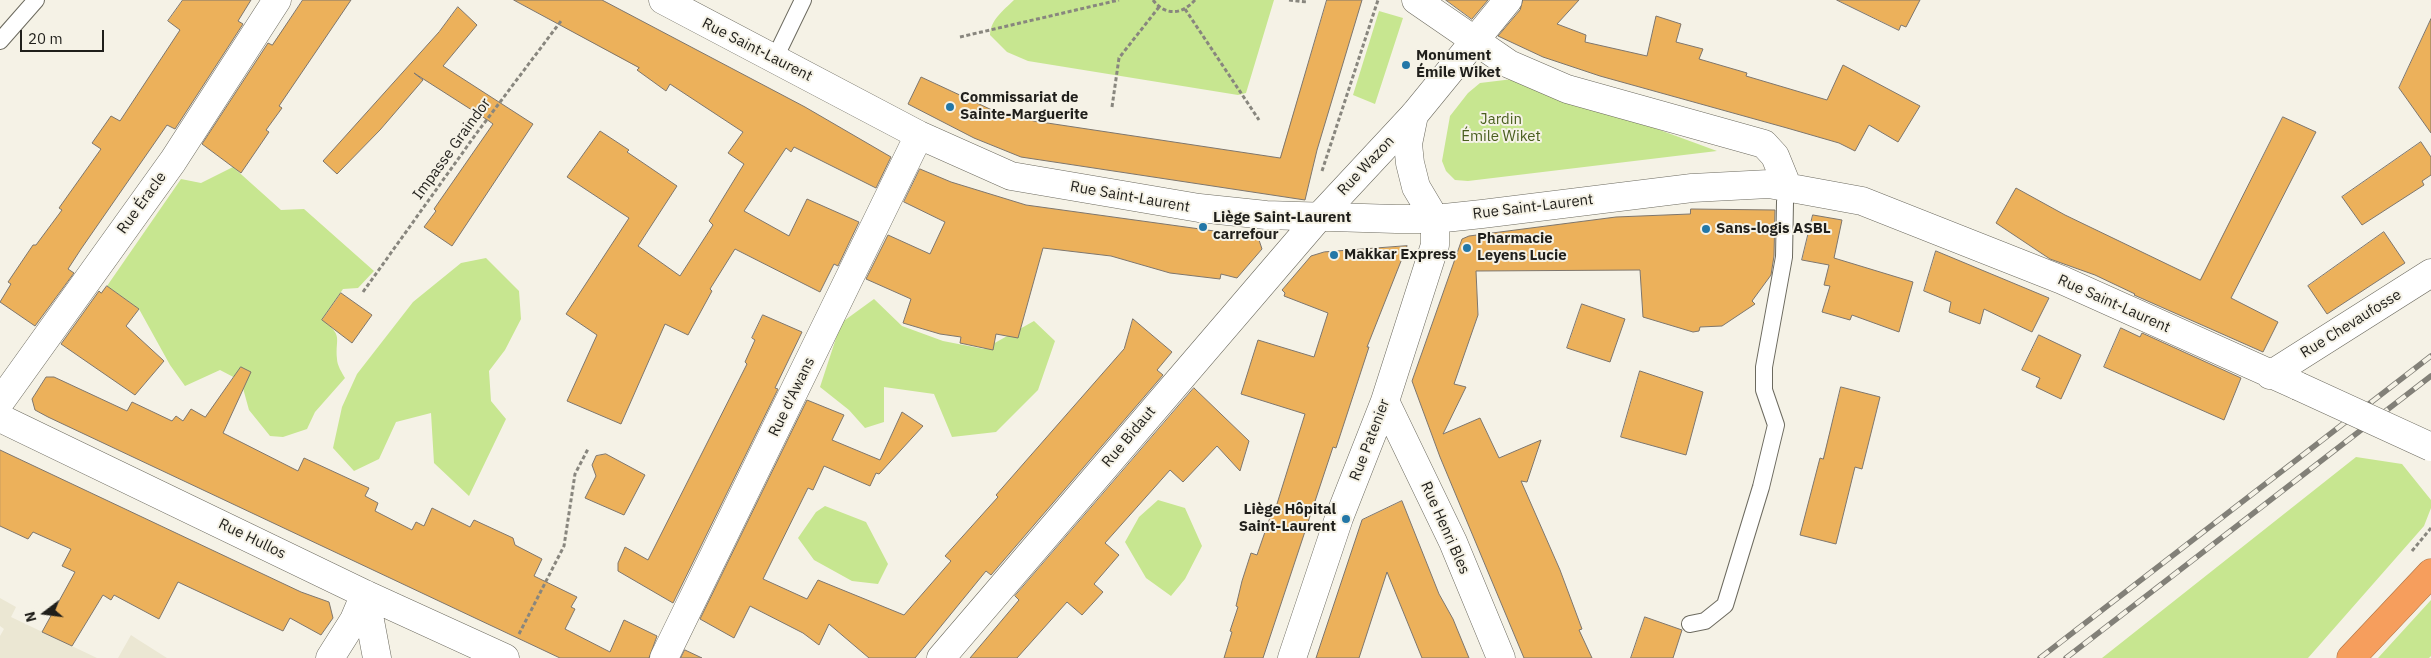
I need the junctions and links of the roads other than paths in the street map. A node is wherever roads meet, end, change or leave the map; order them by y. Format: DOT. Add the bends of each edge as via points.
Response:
graph roads {
  1 [pos="36,0"];
  2 [pos="277,0"];
  3 [pos="663,0"];
  4 [pos="803,0"];
  5 [pos="1416,0"];
  6 [pos="1508,0"];
  7 [pos="0,41"];
  8 [pos="1473,41"];
  9 [pos="774,60"];
  10 [pos="1414,115"];
  11 [pos="918,136"];
  12 [pos="1788,188"];
  13 [pos="1319,217"];
  14 [pos="1435,219"];
  15 [pos="2431,273"];
  16 [pos="2270,375"];
  17 [pos="1385,401"];
  18 [pos="0,402"];
  19 [pos="0,418"];
  20 [pos="2431,448"];
  21 [pos="2431,573"];
  22 [pos="365,594"];
  23 [pos="1690,624"];
  24 [pos="510,649"];
  25 [pos="330,658"];
  26 [pos="377,658"];
  27 [pos="664,658"];
  28 [pos="941,658"];
  29 [pos="1292,658"];
  30 [pos="1501,658"];
  31 [pos="2351,658"];
  1 -- 7 [label="lane"];
  2 -- 18 [label="street, Rue Éracle" via="173,161"];
  3 -- 9 [label="street, Rue Saint-Laurent"];
  4 -- 9 [label="lane"];
  5 -- 8 [label="street"];
  6 -- 8 [label="street, Rue Wazon"];
  8 -- 10 [label="street, Rue Wazon"];
  8 -- 12 [label="street" via="1509,64 1567,89 1764,144 1775,156"];
  9 -- 11 [label="street, Rue Saint-Laurent"];
  10 -- 13 [label="street, Rue Wazon"];
  10 -- 14 [label="street, Rue Wazon" via="1408,144 1410,164 1416,187"];
  11 -- 13 [label="street, Rue Saint-Laurent" via="1011,176 1199,208"];
  11 -- 27 [label="street, Rue d'Awans"];
  12 -- 14 [label="street, Rue Saint-Laurent" via="1769,184 1692,188"];
  12 -- 16 [label="street, Rue Saint-Laurent" via="1862,202 2062,280"];
  12 -- 23 [label="lane" via="1784,257 1764,367 1764,390 1776,425 1725,605 1705,621"];
  13 -- 14 [label="street, Rue Saint-Laurent"];
  13 -- 28 [label="street, Rue Bidaut"];
  14 -- 17 [label="street, Rue Patenier" via="1435,245"];
  15 -- 16 [label="street, Rue Chevaufosse"];
  16 -- 20 [label="street, Rue Saint-Laurent, bridge"];
  17 -- 29 [label="street, Rue Patenier" via="1339,518"];
  17 -- 30 [label="street, Rue Henri Bles" via="1453,542"];
  19 -- 22 [label="street, Rue Hullos"];
  21 -- 31 [label="highway"];
  22 -- 24 [label="street, Rue Hullos"];
  22 -- 25 [label="street" via="354,620"];
  22 -- 26 [label="street"];
}
